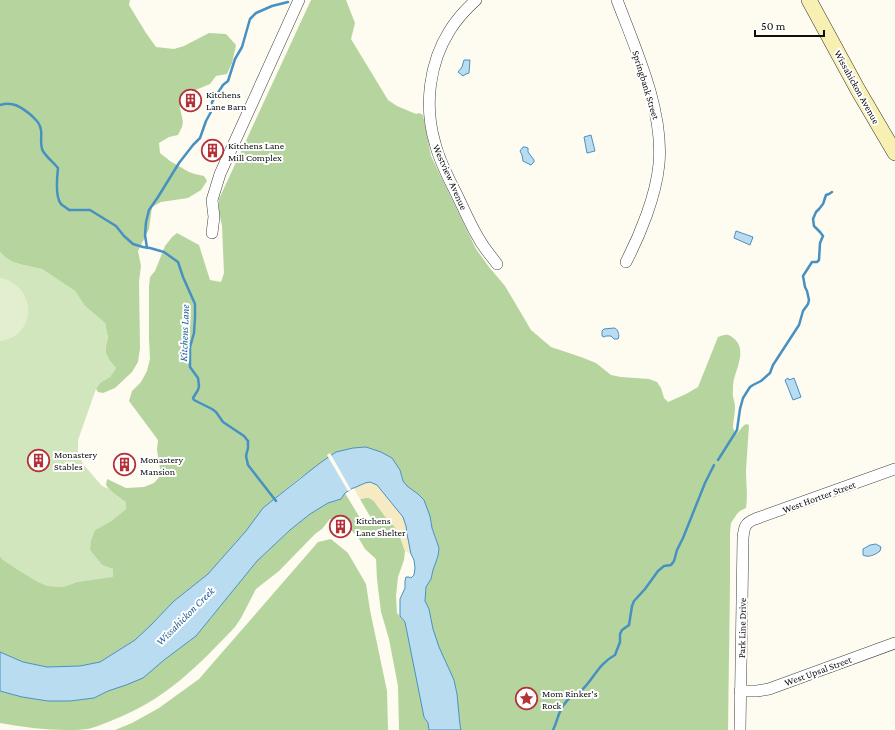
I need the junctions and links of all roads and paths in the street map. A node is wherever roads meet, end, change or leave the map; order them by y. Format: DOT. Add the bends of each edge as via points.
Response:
graph roads {
  1 [pos="299,0"];
  2 [pos="476,0"];
  3 [pos="617,0"];
  4 [pos="809,0"];
  5 [pos="895,153"];
  6 [pos="212,233"];
  7 [pos="626,262"];
  8 [pos="497,264"];
  9 [pos="895,469"];
  10 [pos="745,527"];
  11 [pos="895,643"];
  12 [pos="740,691"];
  13 [pos="740,730"];
  1 -- 6 [label="street" via="220,174 212,200"];
  2 -- 8 [label="street, Westview Avenue" via="448,33 441,48 432,76 429,104 433,138 443,165 474,230"];
  3 -- 7 [label="street, Springbank Street" via="652,97 659,148 658,172 652,198"];
  4 -- 5 [label="street, Wissahickon Avenue"];
  9 -- 10 [label="street, West Hortter Street" via="755,519"];
  10 -- 12 [label="street, Park Line Drive"];
  11 -- 12 [label="street, West Upsal Street" via="769,689"];
  12 -- 13 [label="street, Park Line Drive"];
}
